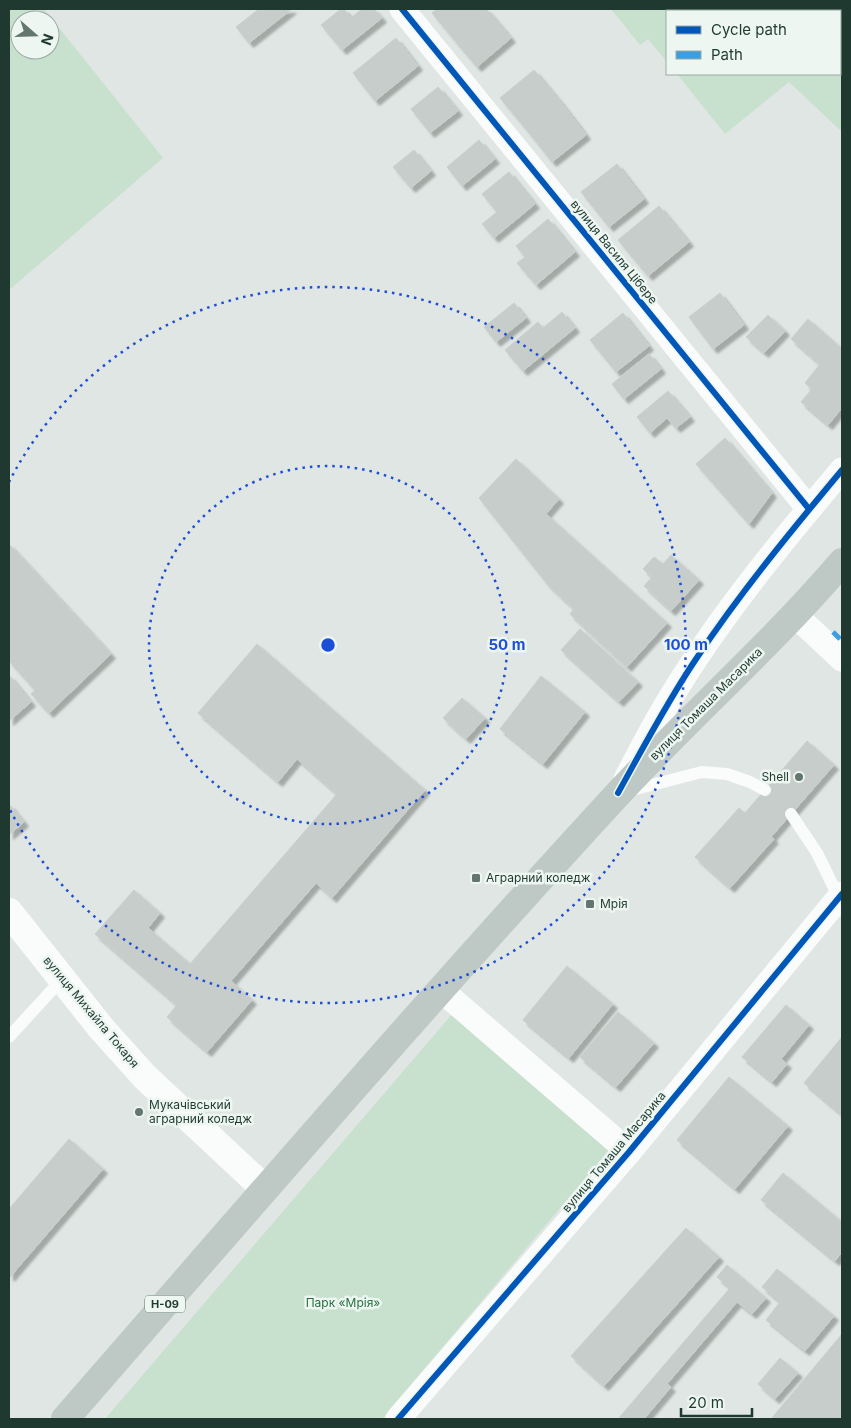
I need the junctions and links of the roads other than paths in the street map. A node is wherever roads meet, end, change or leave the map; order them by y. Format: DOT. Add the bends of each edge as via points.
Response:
graph roads {
  1 [pos="402,9"];
  2 [pos="842,470"];
  3 [pos="810,509"];
  4 [pos="842,562"];
  5 [pos="795,615"];
  6 [pos="842,660"];
  7 [pos="764,790"];
  8 [pos="618,793"];
  9 [pos="791,814"];
  10 [pos="841,896"];
  11 [pos="9,912"];
  12 [pos="62,978"];
  13 [pos="440,989"];
  14 [pos="9,1037"];
  15 [pos="630,1152"];
  16 [pos="266,1189"];
  17 [pos="65,1419"];
  18 [pos="398,1419"];
  1 -- 3 [label="street, вулиця Василя Цібере"];
  2 -- 3 [label="street, вулиця Томаша Масарика"];
  3 -- 8 [label="street, вулиця Томаша Масарика" via="696,659"];
  4 -- 5 [label="main road, вулиця Томаша Масарика"];
  5 -- 6 [label="street"];
  5 -- 8 [label="main road, вулиця Томаша Масарика"];
  7 -- 8 [label="lane" via="727,774 702,772"];
  8 -- 13 [label="main road, вулиця Томаша Масарика"];
  9 -- 10 [label="lane"];
  10 -- 15 [label="street, вулиця Томаша Масарика"];
  11 -- 12 [label="street, вулиця Михайла Токаря"];
  12 -- 14 [label="lane"];
  12 -- 16 [label="street, вулиця Михайла Токаря" via="145,1077"];
  13 -- 15 [label="street, вулиця Томаша Масарика"];
  13 -- 16 [label="main road, вулиця Томаша Масарика"];
  15 -- 18 [label="street, вулиця Томаша Масарика"];
  16 -- 17 [label="main road, вулиця Томаша Масарика / Н-09"];
}
